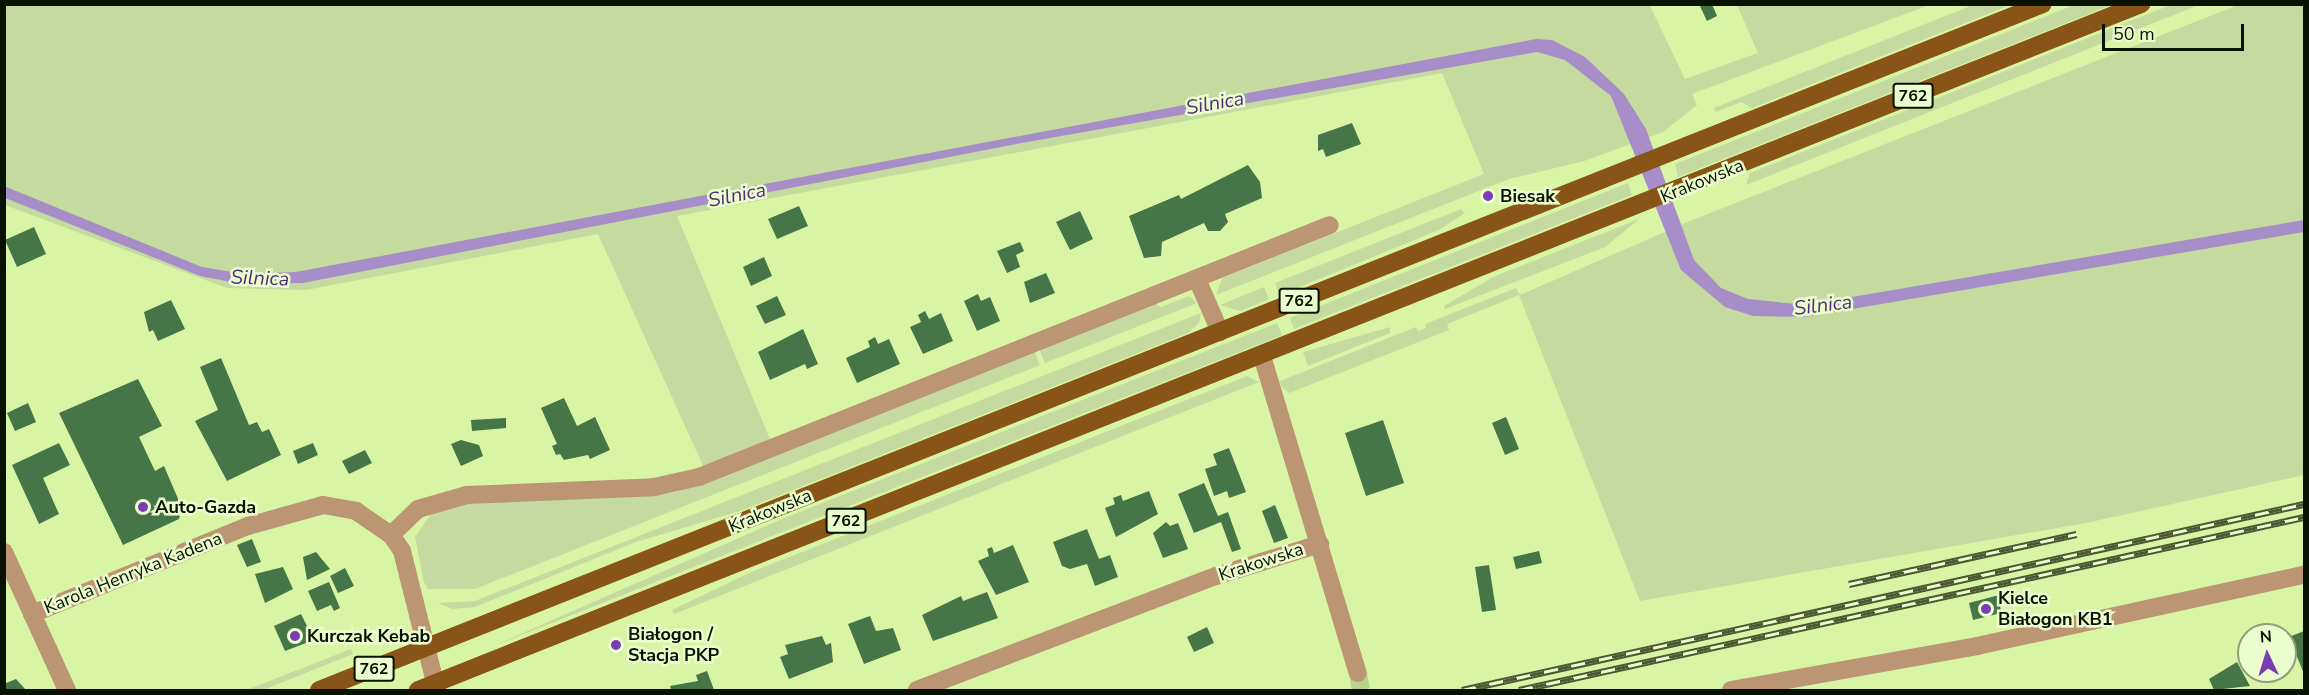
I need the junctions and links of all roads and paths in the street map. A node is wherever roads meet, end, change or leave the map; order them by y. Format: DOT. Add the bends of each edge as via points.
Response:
graph roads {
  1 [pos="2043,4"];
  2 [pos="2141,4"];
  3 [pos="1330,225"];
  4 [pos="1197,279"];
  5 [pos="1220,332"];
  6 [pos="1262,356"];
  7 [pos="391,535"];
  8 [pos="1320,544"];
  9 [pos="4,552"];
  10 [pos="2304,575"];
  11 [pos="32,614"];
  12 [pos="429,647"];
  13 [pos="1358,673"];
  14 [pos="437,687"];
  15 [pos="67,690"];
  16 [pos="319,690"];
  17 [pos="418,690"];
  18 [pos="917,690"];
  19 [pos="1731,690"];
  1 -- 5 [label="main road, Krakowska / 762"];
  2 -- 6 [label="main road, Krakowska / 762"];
  3 -- 4 [label="street"];
  4 -- 5 [label="street"];
  4 -- 7 [label="street" via="699,477 654,487 467,495 418,509"];
  5 -- 12 [label="main road, Krakowska / 762"];
  6 -- 8 [label="street, Krakowska"];
  6 -- 14 [label="main road, Krakowska / 762"];
  7 -- 11 [label="street, Karola Henryka Kadena" via="356,511 323,505 248,526"];
  7 -- 12 [label="street, Karola Henryka Kadena" via="402,550"];
  8 -- 13 [label="street"];
  8 -- 18 [label="street, Krakowska" via="1216,576"];
  9 -- 11 [label="street"];
  10 -- 19 [label="street" via="1977,646"];
  11 -- 15 [label="street"];
  12 -- 14 [label="street, Karola Henryka Kadena"];
  12 -- 16 [label="main road, Krakowska / 762"];
  14 -- 17 [label="main road, Krakowska / 762"];
}
